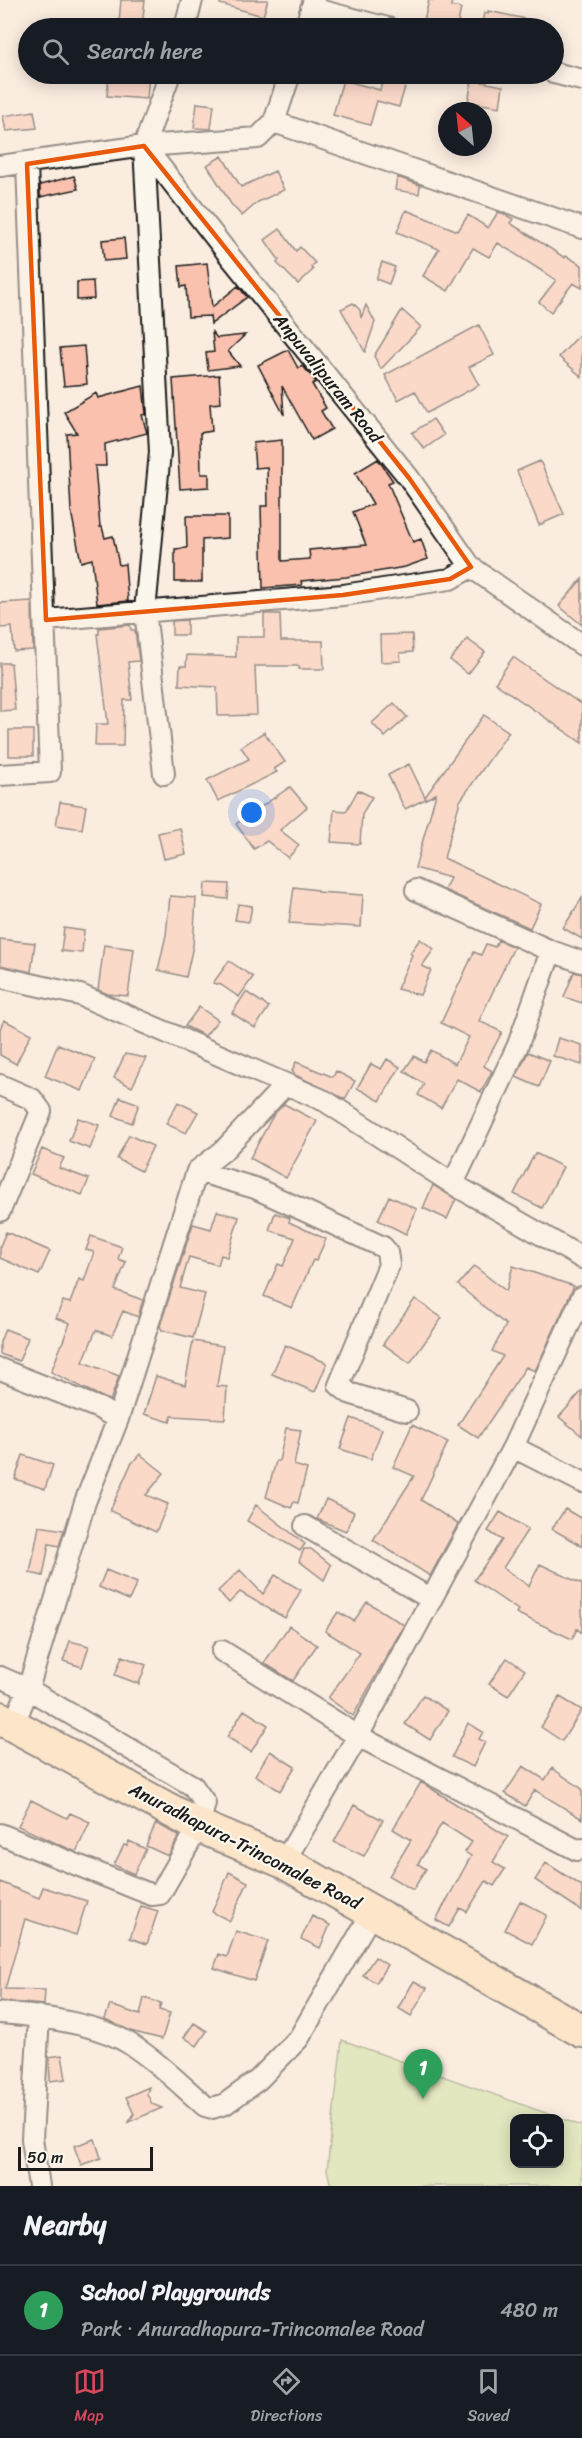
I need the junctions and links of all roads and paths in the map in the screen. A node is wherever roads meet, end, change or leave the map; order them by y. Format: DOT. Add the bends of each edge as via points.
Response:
graph roads {
  1 [pos="192,0"];
  2 [pos="312,4"];
  3 [pos="188,18"];
  4 [pos="356,18"];
  5 [pos="564,76"];
  6 [pos="582,80"];
  7 [pos="166,84"];
  8 [pos="287,84"];
  9 [pos="274,122"];
  10 [pos="144,146"];
  11 [pos="27,164"];
  12 [pos="0,166"];
  13 [pos="582,228"];
  14 [pos="471,567"];
  15 [pos="145,611"];
  16 [pos="46,620"];
  17 [pos="578,635"];
  18 [pos="164,774"];
  19 [pos="0,775"];
  20 [pos="416,890"];
  21 [pos="551,951"];
  22 [pos="582,962"];
  23 [pos="0,977"];
  24 [pos="286,1084"];
  25 [pos="0,1085"];
  26 [pos="197,1171"];
  27 [pos="453,1184"];
  28 [pos="0,1211"];
  29 [pos="582,1258"];
  30 [pos="582,1297"];
  31 [pos="0,1369"];
  32 [pos="407,1412"];
  33 [pos="118,1419"];
  34 [pos="513,1447"];
  35 [pos="582,1482"];
  36 [pos="305,1526"];
  37 [pos="431,1599"];
  38 [pos="222,1651"];
  39 [pos="0,1677"];
  40 [pos="28,1689"];
  41 [pos="7,1721"];
  42 [pos="358,1736"];
  43 [pos="199,1826"];
  44 [pos="0,1834"];
  45 [pos="582,1849"];
  46 [pos="284,1862"];
  47 [pos="374,1911"];
  48 [pos="0,2013"];
  49 [pos="39,2016"];
  50 [pos="582,2031"];
  51 [pos="39,2186"];
  1 -- 3 [label="street"];
  2 -- 4 [label="street"];
  5 -- 6 [label="street"];
  7 -- 10 [label="street"];
  8 -- 9 [label="street"];
  9 -- 10 [label="street" via="258,138"];
  9 -- 13 [label="street"];
  10 -- 11 [label="street"];
  10 -- 14 [label="street, Anpuvalipuram Road" via="410,478"];
  10 -- 15 [label="street" via="160,452"];
  11 -- 12 [label="street"];
  11 -- 16 [label="street"];
  14 -- 15 [label="street" via="450,579 343,595"];
  14 -- 17 [label="street, Anpuvalipuram Road" via="532,612"];
  15 -- 16 [label="street"];
  15 -- 18 [label="street"];
  16 -- 19 [label="street" via="50,772"];
  20 -- 21 [label="street"];
  21 -- 22 [label="street"];
  21 -- 27 [label="street" via="518,1045"];
  23 -- 24 [label="street" via="80,995"];
  24 -- 26 [label="street" via="223,1151"];
  24 -- 27 [label="street" via="325,1101"];
  25 -- 28 [label="street" via="32,1099 41,1111"];
  26 -- 32 [label="street" via="255,1188 383,1247 389,1265 339,1384 349,1393"];
  26 -- 33 [label="street"];
  27 -- 29 [label="street"];
  30 -- 34 [label="street"];
  31 -- 33 [label="street"];
  33 -- 40 [label="street" via="85,1502"];
  34 -- 35 [label="street"];
  34 -- 37 [label="street"];
  36 -- 37 [label="street"];
  37 -- 42 [label="street"];
  38 -- 42 [label="street"];
  39 -- 40 [label="street"];
  40 -- 41 [label="street"];
  40 -- 43 [label="street" via="193,1786 205,1803"];
  41 -- 43 [label="highway, Anuradhapura-Trincomalee Road"];
  42 -- 45 [label="street" via="577,1850"];
  42 -- 46 [label="street"];
  43 -- 44 [label="street" via="166,1886 160,1894 152,1895"];
  43 -- 46 [label="highway, Anuradhapura-Trincomalee Road"];
  46 -- 47 [label="highway, Anuradhapura-Trincomalee Road"];
  47 -- 49 [label="street" via="299,2038 258,2080 225,2104 205,2106 128,2042"];
  47 -- 50 [label="highway, Anuradhapura-Trincomalee Road"];
  48 -- 49 [label="street"];
  49 -- 51 [label="street" via="32,2139"];
}
